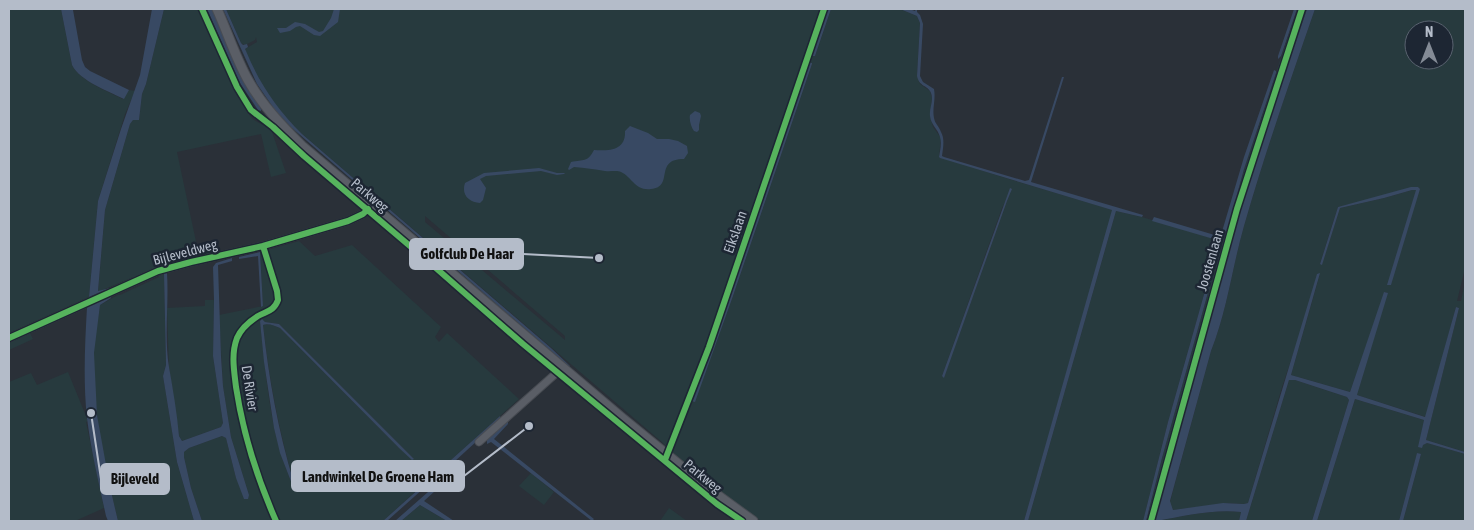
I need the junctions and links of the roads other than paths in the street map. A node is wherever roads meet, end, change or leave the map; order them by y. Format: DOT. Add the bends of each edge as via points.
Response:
graph roads {
  1 [pos="217,9"];
  2 [pos="1302,9"];
  3 [pos="372,205"];
  4 [pos="9,338"];
  5 [pos="562,368"];
  6 [pos="479,442"];
  7 [pos="753,521"];
  8 [pos="1151,521"];
  1 -- 3 [label="street, Parkweg" via="247,79 263,103 302,146"];
  2 -- 8 [label="street, Joostenlaan" via="1237,209"];
  3 -- 4 [label="street, Bijleveldweg" via="348,221 263,246 158,271"];
  3 -- 5 [label="street, Parkweg"];
  5 -- 6 [label="street"];
  5 -- 7 [label="street, Parkweg"];
}
